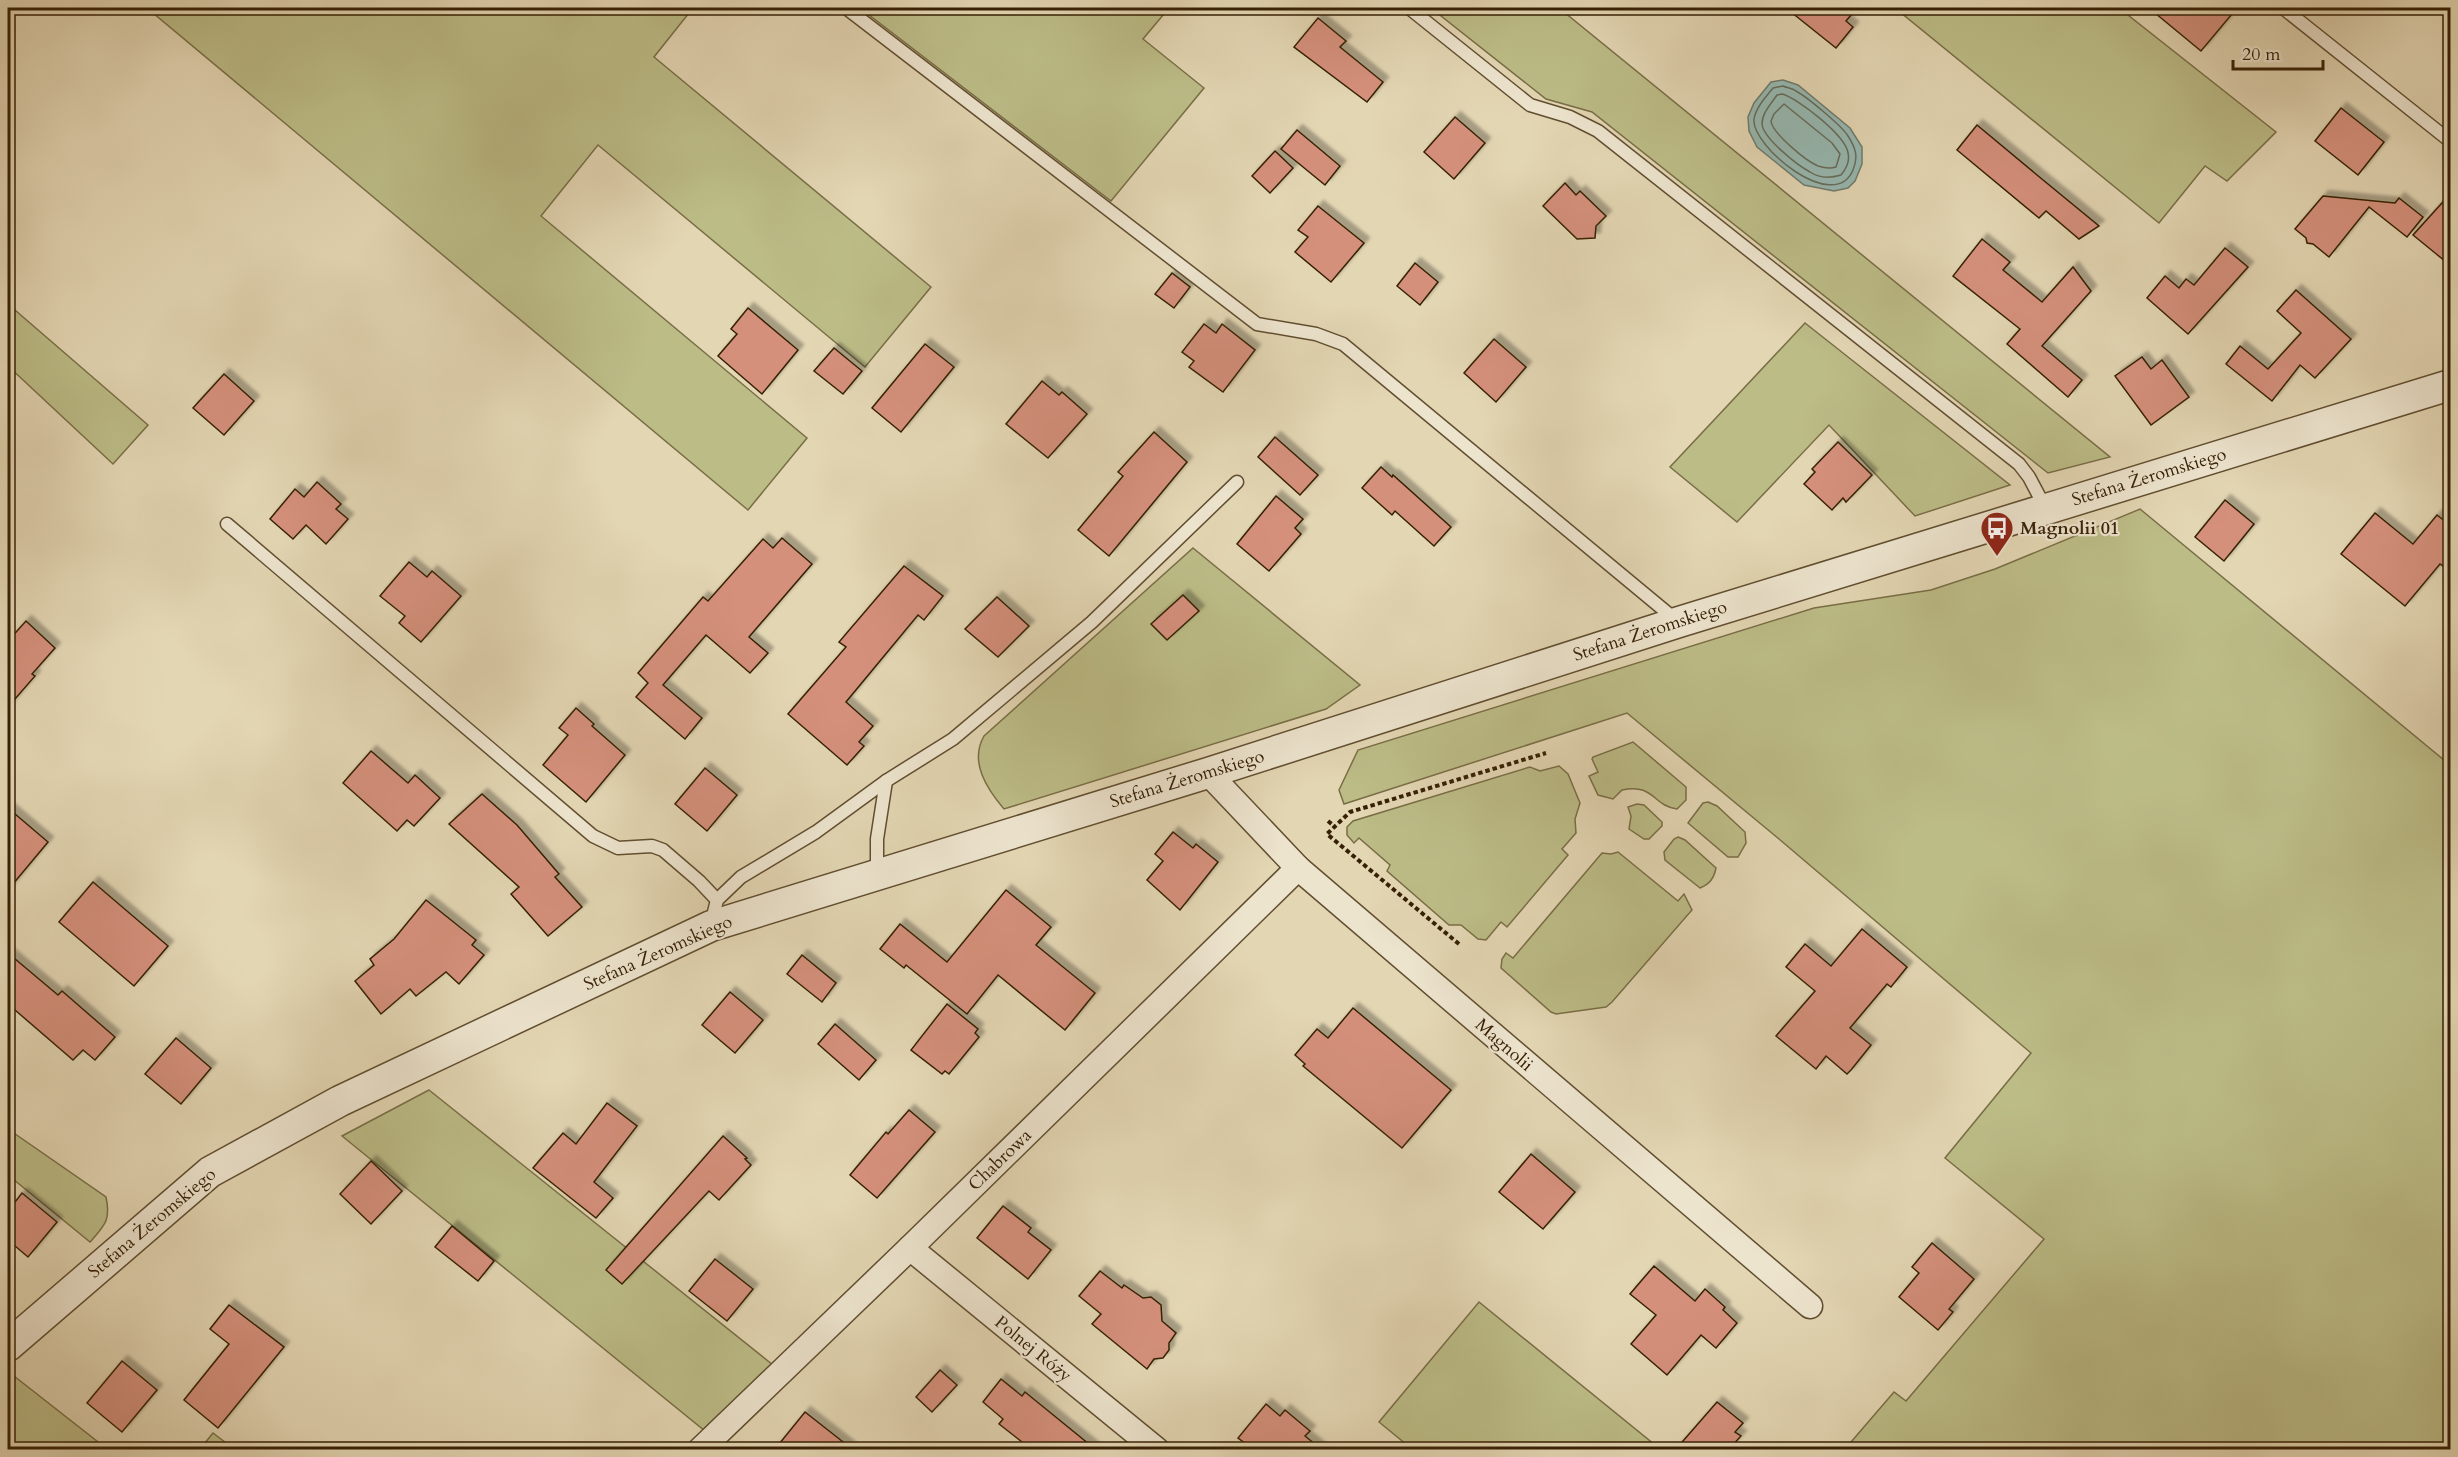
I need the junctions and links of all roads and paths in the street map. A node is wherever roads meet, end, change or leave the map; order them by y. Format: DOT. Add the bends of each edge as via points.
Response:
graph roads {
  1 [pos="846,8"];
  2 [pos="1409,8"];
  3 [pos="2283,8"];
  4 [pos="2451,141"];
  5 [pos="2451,385"];
  6 [pos="1237,482"];
  7 [pos="2046,509"];
  8 [pos="226,524"];
  9 [pos="1679,622"];
  10 [pos="1546,753"];
  11 [pos="1208,773"];
  12 [pos="886,781"];
  13 [pos="1328,821"];
  14 [pos="1334,826"];
  15 [pos="1298,868"];
  16 [pos="877,874"];
  17 [pos="714,913"];
  18 [pos="1459,944"];
  19 [pos="910,1248"];
  20 [pos="1810,1306"];
  21 [pos="8,1346"];
  22 [pos="700,1449"];
  23 [pos="1157,1449"];
  1 -- 9 [label="lane" via="1257,324 1316,334 1343,344"];
  2 -- 7 [label="lane" via="1530,105 1570,117 1598,131 2019,464"];
  3 -- 4 [label="lane"];
  5 -- 7 [label="street, Stefana Żeromskiego"];
  6 -- 12 [label="lane" via="1028,678 953,739"];
  7 -- 9 [label="street, Stefana Żeromskiego"];
  8 -- 17 [label="lane" via="593,836 618,848 651,846 663,850 699,881"];
  9 -- 11 [label="street, Stefana Żeromskiego"];
  10 -- 14 [label="path" via="1350,812"];
  11 -- 15 [label="street, Magnolii"];
  11 -- 16 [label="street, Stefana Żeromskiego"];
  12 -- 16 [label="lane" via="877,839"];
  12 -- 17 [label="lane" via="816,832 741,876"];
  13 -- 14 [label="path"];
  14 -- 18 [label="path" via="1328,834"];
  15 -- 19 [label="street, Chabrowa"];
  15 -- 20 [label="street, Magnolii"];
  16 -- 17 [label="street, Stefana Żeromskiego"];
  17 -- 21 [label="street, Stefana Żeromskiego" via="340,1101 210,1172"];
  19 -- 22 [label="street, Chabrowa"];
  19 -- 23 [label="street, Polnej Róży"];
}
